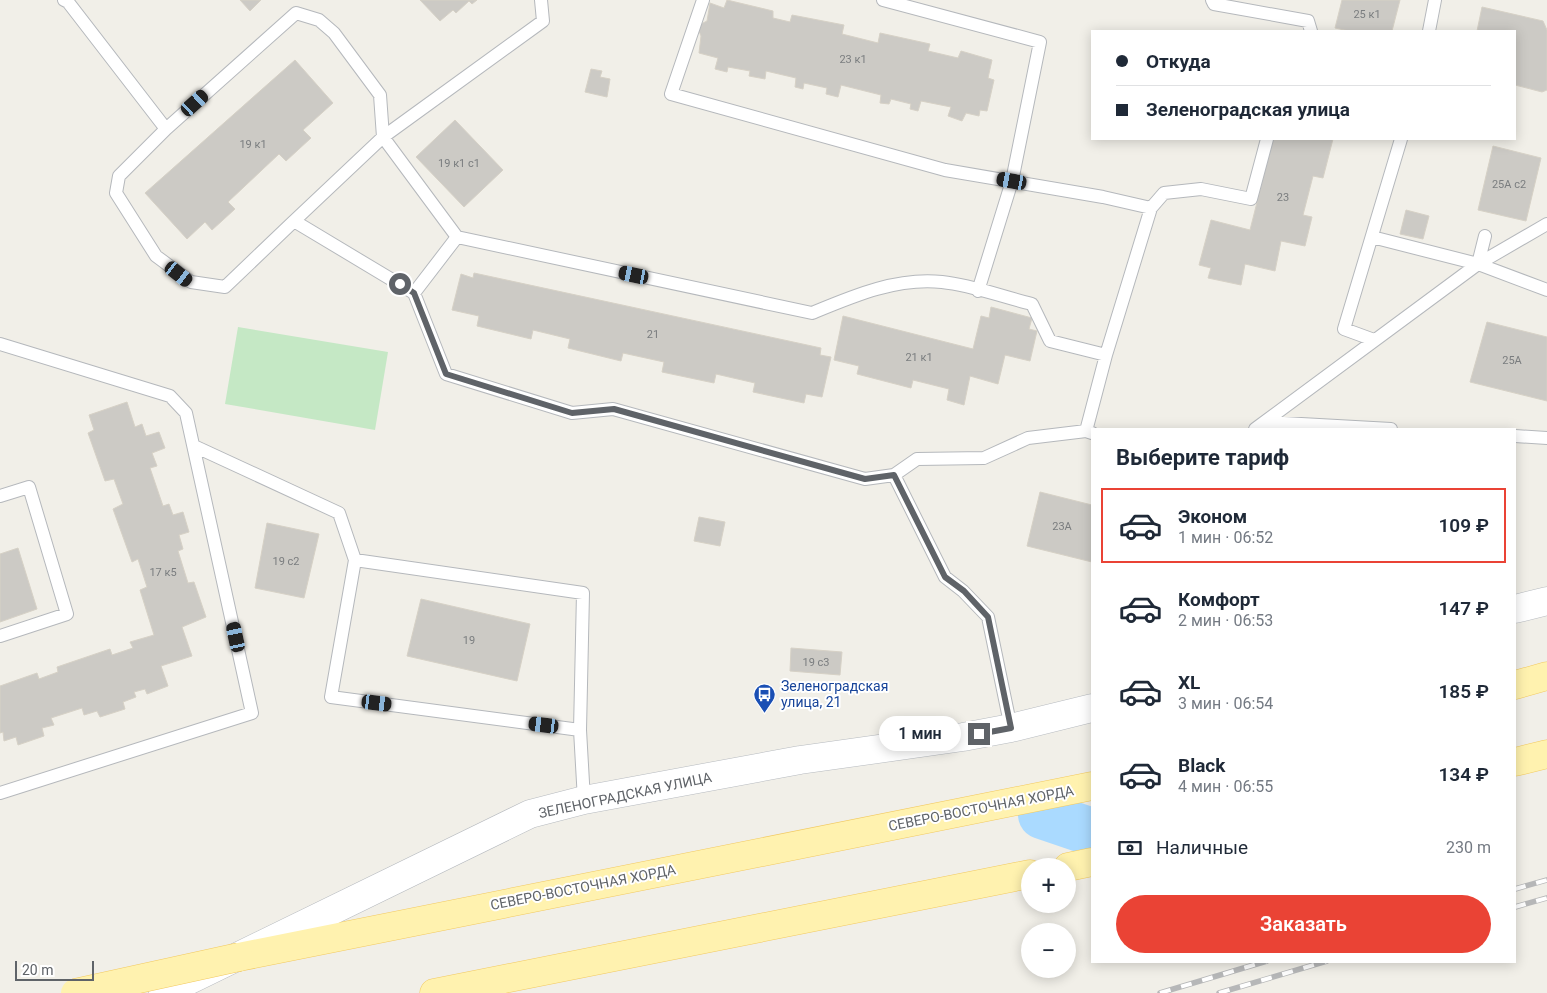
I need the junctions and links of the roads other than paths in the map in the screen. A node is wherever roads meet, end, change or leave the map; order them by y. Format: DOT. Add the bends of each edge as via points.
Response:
graph roads {
  1 [pos="541,0"];
  2 [pos="703,0"];
  3 [pos="883,0"];
  4 [pos="1212,0"];
  5 [pos="1435,0"];
  6 [pos="67,1"];
  7 [pos="1311,30"];
  8 [pos="1429,30"];
  9 [pos="166,129"];
  10 [pos="383,137"];
  11 [pos="1266,140"];
  12 [pos="1400,140"];
  13 [pos="1012,181"];
  14 [pos="1151,208"];
  15 [pos="294,221"];
  16 [pos="1547,224"];
  17 [pos="457,236"];
  18 [pos="1485,236"];
  19 [pos="1372,237"];
  20 [pos="1478,264"];
  21 [pos="1547,290"];
  22 [pos="978,291"];
  23 [pos="414,293"];
  24 [pos="1374,340"];
  25 [pos="0,344"];
  26 [pos="1106,356"];
  27 [pos="1261,425"];
  28 [pos="1358,428"];
  29 [pos="1089,432"];
  30 [pos="1516,436"];
  31 [pos="1547,438"];
  32 [pos="194,446"];
  33 [pos="894,475"];
  34 [pos="0,496"];
  35 [pos="355,560"];
  36 [pos="1547,601"];
  37 [pos="1516,609"];
  38 [pos="0,636"];
  39 [pos="1547,676"];
  40 [pos="1516,685"];
  41 [pos="1091,708"];
  42 [pos="1011,728"];
  43 [pos="580,730"];
  44 [pos="1547,754"];
  45 [pos="1516,762"];
  46 [pos="1091,786"];
  47 [pos="0,793"];
  48 [pos="584,800"];
  49 [pos="1091,862"];
  50 [pos="1076,865"];
  51 [pos="1021,876"];
  52 [pos="75,993"];
  53 [pos="163,993"];
  54 [pos="434,993"];
  1 -- 10 [label="lane" via="543,21"];
  2 -- 13 [label="lane" via="671,94 945,170"];
  3 -- 13 [label="lane" via="1040,42"];
  4 -- 7 [label="lane" via="1214,4 1308,21"];
  5 -- 8 [label="lane"];
  6 -- 9 [label="lane"];
  9 -- 10 [label="lane" via="296,13 320,20 334,33 380,95"];
  9 -- 15 [label="lane" via="118,176 116,193 156,256 191,282 225,287"];
  10 -- 15 [label="lane"];
  10 -- 17 [label="lane"];
  11 -- 14 [label="lane" via="1250,199 1201,189 1164,193"];
  12 -- 19 [label="lane"];
  13 -- 14 [label="lane"];
  13 -- 22 [label="lane"];
  14 -- 26 [label="lane"];
  15 -- 23 [label="lane"];
  16 -- 20 [label="lane"];
  17 -- 22 [label="lane" via="812,313 860,293 912,282 943,282"];
  17 -- 23 [label="lane"];
  18 -- 20 [label="lane"];
  19 -- 20 [label="lane"];
  19 -- 24 [label="lane" via="1344,329"];
  20 -- 21 [label="lane"];
  20 -- 24 [label="lane"];
  22 -- 26 [label="lane" via="1032,304 1050,341"];
  23 -- 33 [label="lane" via="446,374 572,413 614,409 865,479"];
  24 -- 27 [label="lane"];
  25 -- 32 [label="lane" via="170,396 186,413"];
  26 -- 29 [label="lane"];
  27 -- 28 [label="lane"];
  29 -- 33 [label="lane" via="1028,438 984,458 917,459"];
  30 -- 31 [label="lane"];
  32 -- 35 [label="lane" via="339,513"];
  32 -- 47 [label="lane" via="252,713"];
  33 -- 42 [label="lane" via="945,577 964,591 988,617"];
  34 -- 38 [label="lane" via="29,488 67,614"];
  35 -- 43 [label="lane" via="583,593"];
  35 -- 43 [label="lane" via="331,697"];
  36 -- 37 [label="street"];
  39 -- 40 [label="main road"];
  41 -- 42 [label="street, ЗЕЛЕНОГРАДСКАЯ УЛИЦА"];
  42 -- 48 [label="street, ЗЕЛЕНОГРАДСКАЯ УЛИЦА" via="800,760"];
  43 -- 48 [label="lane"];
  44 -- 45 [label="main road"];
  46 -- 52 [label="main road, СЕВЕРО-ВОСТОЧНАЯ ХОРДА, bridge" via="382,927"];
  48 -- 53 [label="street, ЗЕЛЕНОГРАДСКАЯ УЛИЦА" via="530,814"];
  49 -- 50 [label="main road"];
  51 -- 54 [label="main road"];
}
